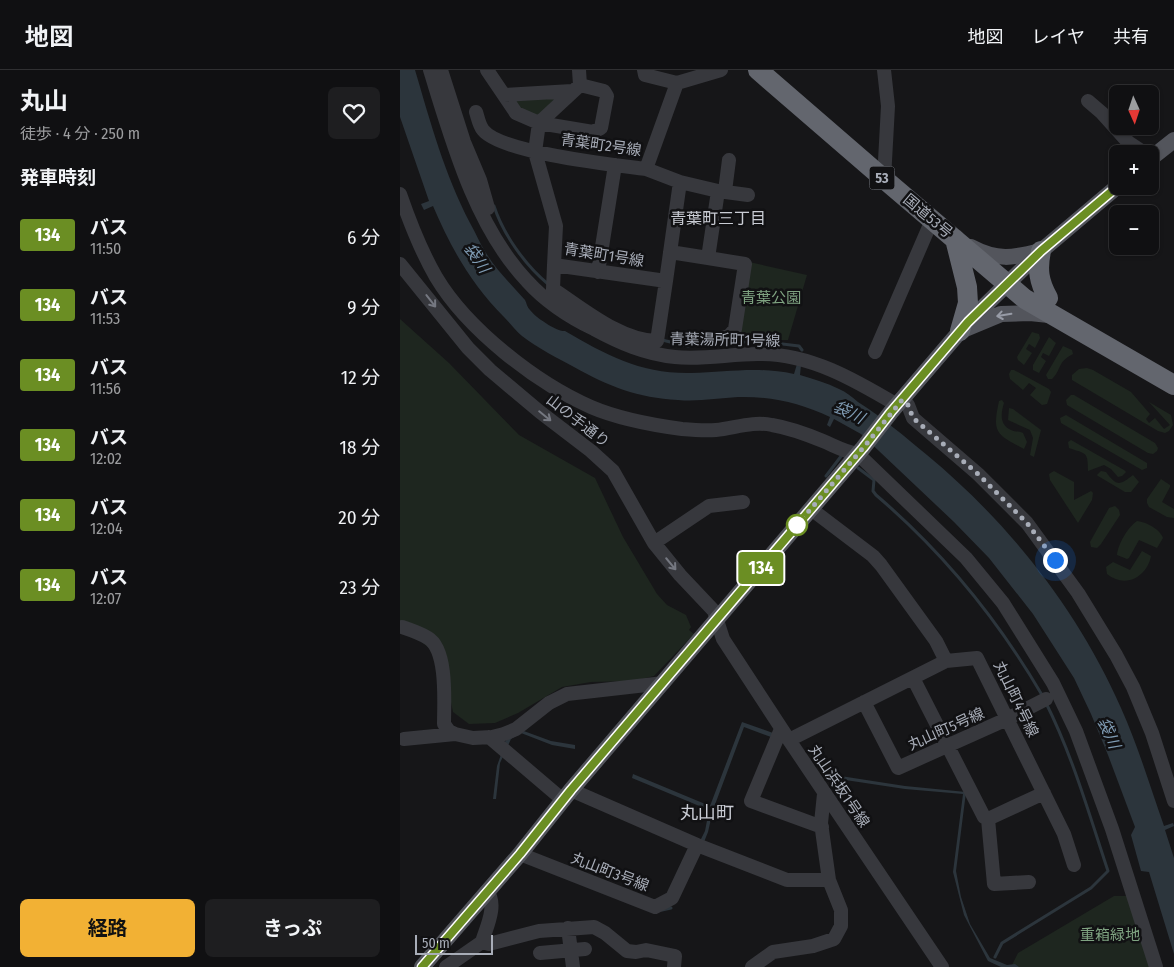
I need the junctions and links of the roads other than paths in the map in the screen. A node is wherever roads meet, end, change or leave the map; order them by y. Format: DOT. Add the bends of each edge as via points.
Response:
graph roads {
  1 [pos="430,70"];
  2 [pos="441,70"];
  3 [pos="487,70"];
  4 [pos="579,70"];
  5 [pos="644,70"];
  6 [pos="721,70"];
  7 [pos="758,70"];
  8 [pos="884,70"];
  9 [pos="677,82"];
  10 [pos="576,88"];
  11 [pos="504,95"];
  12 [pos="1088,102"];
  13 [pos="476,112"];
  14 [pos="539,123"];
  15 [pos="1174,140"];
  16 [pos="1132,145"];
  17 [pos="1159,150"];
  18 [pos="534,152"];
  19 [pos="729,160"];
  20 [pos="615,165"];
  21 [pos="646,169"];
  22 [pos="884,179"];
  23 [pos="680,182"];
  24 [pos="721,191"];
  25 [pos="400,194"];
  26 [pos="1109,194"];
  27 [pos="748,195"];
  28 [pos="932,220"];
  29 [pos="490,228"];
  30 [pos="955,239"];
  31 [pos="1041,251"];
  32 [pos="670,252"];
  33 [pos="708,258"];
  34 [pos="510,262"];
  35 [pos="400,264"];
  36 [pos="554,265"];
  37 [pos="598,272"];
  38 [pos="666,281"];
  39 [pos="1007,283"];
  40 [pos="553,289"];
  41 [pos="1050,306"];
  42 [pos="565,312"];
  43 [pos="590,314"];
  44 [pos="960,332"];
  45 [pos="721,338"];
  46 [pos="875,352"];
  47 [pos="1174,372"];
  48 [pos="1174,385"];
  49 [pos="897,406"];
  50 [pos="860,451"];
  51 [pos="743,502"];
  52 [pos="811,509"];
  53 [pos="654,542"];
  54 [pos="716,620"];
  55 [pos="402,627"];
  56 [pos="946,661"];
  57 [pos="913,678"];
  58 [pos="664,683"];
  59 [pos="1046,699"];
  60 [pos="864,702"];
  61 [pos="1007,719"];
  62 [pos="455,734"];
  63 [pos="785,734"];
  64 [pos="489,737"];
  65 [pos="404,739"];
  66 [pos="948,746"];
  67 [pos="1044,793"];
  68 [pos="824,794"];
  69 [pos="567,795"];
  70 [pos="1174,801"];
  71 [pos="988,819"];
  72 [pos="822,827"];
  73 [pos="697,845"];
  74 [pos="520,854"];
  75 [pos="1074,865"];
  76 [pos="829,880"];
  77 [pos="1029,882"];
  78 [pos="487,892"];
  79 [pos="568,928"];
  80 [pos="482,942"];
  81 [pos="585,949"];
  82 [pos="571,951"];
  83 [pos="540,953"];
  84 [pos="422,967"];
  85 [pos="446,967"];
  86 [pos="573,967"];
  87 [pos="674,967"];
  88 [pos="752,967"];
  89 [pos="942,967"];
  90 [pos="1156,967"];
  1 -- 29 [label="street, 青葉湯所町1号線" via="463,170"];
  2 -- 29 [label="street" via="480,180 490,215"];
  3 -- 11 [label="street"];
  4 -- 10 [label="street"];
  5 -- 9 [label="street" via="645,75"];
  6 -- 9 [label="street"];
  7 -- 22 [label="highway, 国道53号 / 53"];
  8 -- 22 [label="street" via="888,106"];
  9 -- 21 [label="street, 青葉町2号線"];
  10 -- 11 [label="street"];
  10 -- 14 [label="street"];
  10 -- 14 [label="street" via="604,91 607,96 601,128 593,132"];
  11 -- 14 [label="street" via="516,113"];
  12 -- 16 [label="street" via="1102,112"];
  13 -- 18 [label="street, 青葉町2号線" via="480,126 487,134"];
  14 -- 18 [label="street, 青葉町1号線"];
  15 -- 17 [label="main road"];
  18 -- 20 [label="street, 青葉町2号線"];
  18 -- 36 [label="street, 青葉町1号線" via="556,226"];
  19 -- 24 [label="street"];
  20 -- 21 [label="street, 青葉町2号線"];
  20 -- 37 [label="street"];
  21 -- 23 [label="street"];
  22 -- 28 [label="highway, 国道53号 / 53"];
  23 -- 24 [label="street"];
  23 -- 32 [label="street"];
  24 -- 27 [label="street"];
  24 -- 33 [label="street"];
  25 -- 50 [label="street" via="418,243 450,297 500,348 553,388 592,407 654,425 702,430 770,424 798,431 845,452"];
  26 -- 31 [label="main road"];
  28 -- 30 [label="highway, 国道53号 / 53"];
  28 -- 46 [label="street"];
  29 -- 34 [label="street, 青葉湯所町1号線"];
  30 -- 31 [label="main road" via="999,258"];
  30 -- 39 [label="highway, 国道53号 / 53"];
  30 -- 44 [label="highway" via="968,303"];
  31 -- 39 [label="main road"];
  31 -- 41 [label="highway" via="1039,278"];
  32 -- 33 [label="street"];
  32 -- 38 [label="street"];
  33 -- 45 [label="street" via="745,264 735,329 729,336"];
  34 -- 40 [label="street"];
  34 -- 42 [label="street, 青葉湯所町1号線" via="528,283"];
  35 -- 53 [label="street, 山の手通り, one-way" via="468,348 490,370 613,471"];
  36 -- 37 [label="street, 青葉町1号線"];
  36 -- 40 [label="street"];
  37 -- 38 [label="street, 青葉町1号線"];
  38 -- 43 [label="street" via="657,341 628,335"];
  39 -- 41 [label="highway, 国道53号 / 53" via="1025,299"];
  39 -- 44 [label="main road"];
  40 -- 42 [label="street" via="552,293"];
  40 -- 43 [label="street"];
  41 -- 44 [label="main road, one-way" via="1030,313 1001,314"];
  41 -- 47 [label="highway, 国道53号 / 53"];
  41 -- 48 [label="highway, 国道53号 / 53"];
  42 -- 43 [label="street"];
  42 -- 49 [label="street, 青葉湯所町1号線" via="625,346 650,354 698,358 776,354 811,362 848,376"];
  44 -- 49 [label="main road"];
  49 -- 50 [label="main road"];
  49 -- 70 [label="street" via="908,405 913,418 978,474 1027,523 1078,593 1133,687"];
  50 -- 52 [label="main road"];
  50 -- 90 [label="street" via="966,558 1003,603 1053,683 1076,731 1112,829"];
  51 -- 53 [label="street" via="709,506"];
  52 -- 54 [label="main road"];
  52 -- 56 [label="street" via="881,565 936,641"];
  53 -- 54 [label="street, 山の手通り, one-way" via="714,611"];
  54 -- 58 [label="main road"];
  54 -- 63 [label="street, 丸山浜坂1号線" via="723,639"];
  55 -- 62 [label="street" via="429,638 437,650 442,667 444,724"];
  56 -- 57 [label="street, 丸山町4号線"];
  56 -- 61 [label="street, 丸山町4号線" via="977,658"];
  57 -- 60 [label="street, 丸山町4号線"];
  57 -- 66 [label="street"];
  58 -- 64 [label="street" via="567,694 549,703 516,729"];
  58 -- 69 [label="main road"];
  59 -- 61 [label="street, 丸山町5号線"];
  60 -- 63 [label="street, 丸山町4号線"];
  60 -- 66 [label="street, 丸山町5号線" via="898,768"];
  61 -- 66 [label="street, 丸山町5号線"];
  61 -- 67 [label="street, 丸山町4号線"];
  62 -- 64 [label="street"];
  62 -- 65 [label="street"];
  63 -- 68 [label="street, 丸山浜坂1号線"];
  63 -- 72 [label="street" via="751,801"];
  64 -- 69 [label="street"];
  66 -- 71 [label="street" via="984,817"];
  67 -- 71 [label="street"];
  67 -- 75 [label="street, 丸山町4号線" via="1064,834"];
  68 -- 72 [label="street"];
  68 -- 89 [label="street, 丸山浜坂1号線"];
  69 -- 73 [label="street"];
  69 -- 74 [label="main road"];
  71 -- 77 [label="street" via="994,884"];
  72 -- 76 [label="street"];
  73 -- 74 [label="street, 丸山町3号線" via="672,898 655,907"];
  73 -- 76 [label="street" via="787,880"];
  74 -- 78 [label="main road"];
  76 -- 88 [label="street" via="841,910 841,926 834,939 773,952"];
  78 -- 80 [label="street" via="492,899"];
  78 -- 84 [label="main road"];
  79 -- 80 [label="street" via="539,931 489,944"];
  79 -- 82 [label="street"];
  79 -- 87 [label="street" via="594,927 627,952 646,950 676,956"];
  80 -- 85 [label="street"];
  81 -- 82 [label="street"];
  82 -- 83 [label="street"];
  82 -- 86 [label="street"];
}
